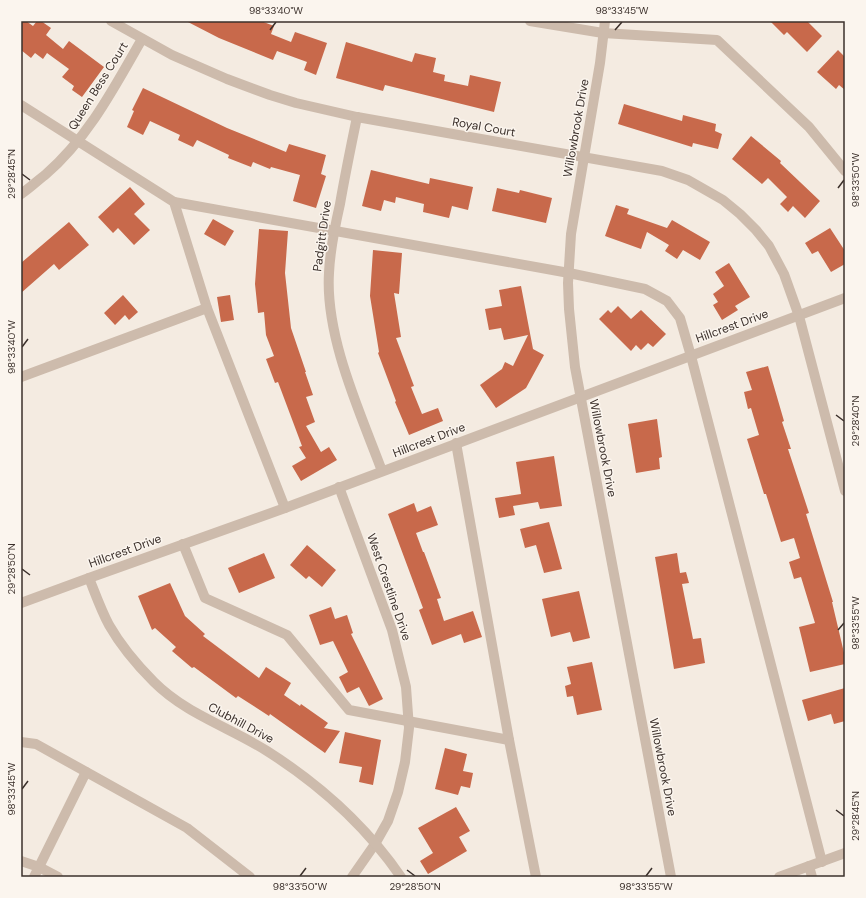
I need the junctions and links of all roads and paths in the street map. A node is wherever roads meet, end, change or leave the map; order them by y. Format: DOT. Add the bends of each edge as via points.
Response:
graph roads {
  1 [pos="111,21"];
  2 [pos="530,21"];
  3 [pos="604,21"];
  4 [pos="603,33"];
  5 [pos="142,39"];
  6 [pos="21,105"];
  7 [pos="357,117"];
  8 [pos="78,142"];
  9 [pos="584,158"];
  10 [pos="845,172"];
  11 [pos="21,194"];
  12 [pos="174,202"];
  13 [pos="334,231"];
  14 [pos="569,273"];
  15 [pos="845,298"];
  16 [pos="208,308"];
  17 [pos="799,316"];
  18 [pos="691,356"];
  19 [pos="21,376"];
  20 [pos="580,397"];
  21 [pos="456,443"];
  22 [pos="382,471"];
  23 [pos="339,487"];
  24 [pos="845,491"];
  25 [pos="285,508"];
  26 [pos="183,544"];
  27 [pos="89,578"];
  28 [pos="21,603"];
  29 [pos="408,721"];
  30 [pos="509,740"];
  31 [pos="21,742"];
  32 [pos="86,772"];
  33 [pos="375,844"];
  34 [pos="845,853"];
  35 [pos="21,861"];
  36 [pos="822,862"];
  37 [pos="809,866"];
  38 [pos="39,867"];
  39 [pos="34,877"];
  40 [pos="58,877"];
  41 [pos="250,877"];
  42 [pos="352,877"];
  43 [pos="401,877"];
  44 [pos="536,877"];
  45 [pos="671,877"];
  46 [pos="779,877"];
  47 [pos="812,877"];
  1 -- 5 [label="street, Royal Court"];
  2 -- 4 [label="street"];
  3 -- 4 [label="street, Willowbrook Drive"];
  4 -- 9 [label="street, Willowbrook Drive"];
  4 -- 10 [label="street" via="717,40 809,127"];
  5 -- 7 [label="street, Royal Court" via="172,55 270,95"];
  5 -- 8 [label="street, Queen Bess Court" via="109,96"];
  6 -- 8 [label="street"];
  7 -- 9 [label="street, Royal Court"];
  7 -- 13 [label="street, Padgitt Drive"];
  8 -- 11 [label="street, Queen Bess Court"];
  8 -- 12 [label="street"];
  9 -- 14 [label="street, Willowbrook Drive" via="571,234"];
  9 -- 17 [label="street, Royal Court" via="662,171 688,180 723,200 740,214 769,246 784,274"];
  12 -- 13 [label="street"];
  12 -- 16 [label="street"];
  13 -- 14 [label="street"];
  13 -- 22 [label="street, Padgitt Drive" via="329,273 334,331 343,364"];
  14 -- 18 [label="street" via="645,289 667,301 680,318"];
  14 -- 20 [label="street, Willowbrook Drive" via="569,309"];
  15 -- 17 [label="street, Hillcrest Drive"];
  16 -- 19 [label="street"];
  16 -- 25 [label="street"];
  17 -- 18 [label="street, Hillcrest Drive"];
  17 -- 24 [label="street, Royal Court"];
  18 -- 20 [label="street, Hillcrest Drive"];
  18 -- 36 [label="street"];
  20 -- 21 [label="street, Hillcrest Drive"];
  20 -- 45 [label="street, Willowbrook Drive"];
  21 -- 22 [label="street, Hillcrest Drive"];
  21 -- 30 [label="street"];
  22 -- 23 [label="street, Hillcrest Drive"];
  23 -- 25 [label="street, Hillcrest Drive"];
  23 -- 29 [label="street, West Crestline Drive" via="392,630 406,687"];
  25 -- 26 [label="street, Hillcrest Drive"];
  26 -- 27 [label="street, Hillcrest Drive"];
  26 -- 29 [label="street" via="205,598 287,635 349,710"];
  27 -- 28 [label="street, Hillcrest Drive"];
  27 -- 33 [label="street, Clubhill Drive" via="108,624 155,683 194,713 267,751 324,792"];
  29 -- 30 [label="street"];
  29 -- 33 [label="street, West Crestline Drive" via="405,762 398,792 388,821"];
  30 -- 44 [label="street"];
  31 -- 32 [label="street" via="36,744"];
  32 -- 38 [label="street"];
  32 -- 41 [label="street" via="187,828"];
  33 -- 42 [label="street, West Crestline Drive"];
  33 -- 43 [label="street, Clubhill Drive"];
  34 -- 36 [label="street"];
  35 -- 38 [label="street"];
  36 -- 37 [label="street"];
  37 -- 46 [label="street"];
  37 -- 47 [label="street"];
  38 -- 39 [label="street"];
  38 -- 40 [label="street"];
}
